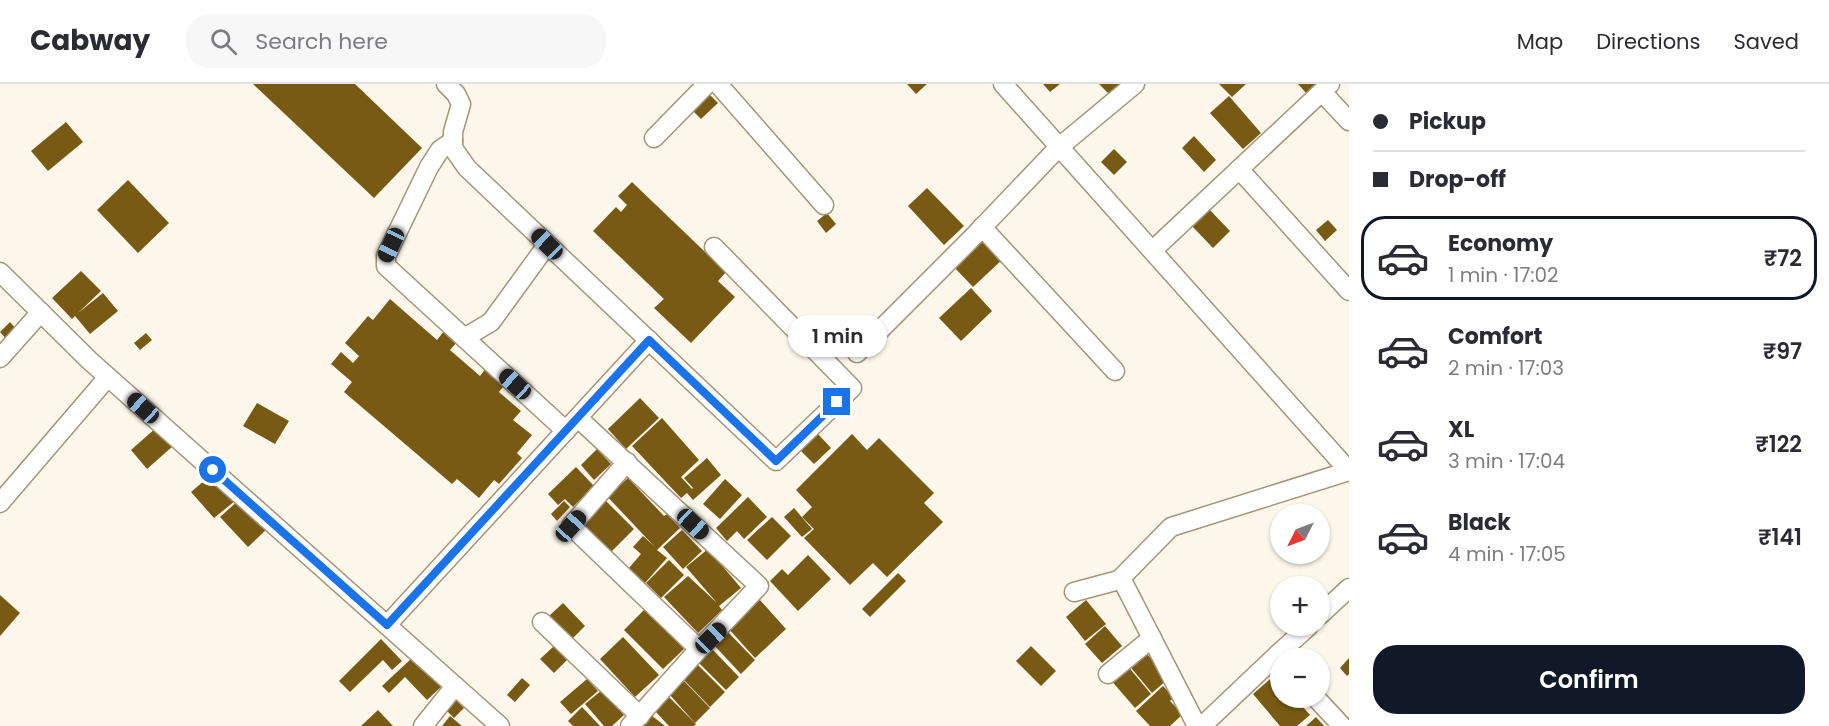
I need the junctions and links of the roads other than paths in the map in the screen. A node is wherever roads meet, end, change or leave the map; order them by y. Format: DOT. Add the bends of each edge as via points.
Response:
graph roads {
  1 [pos="446,84"];
  2 [pos="707,84"];
  3 [pos="717,84"];
  4 [pos="1003,84"];
  5 [pos="1135,84"];
  6 [pos="1326,88"];
  7 [pos="1349,121"];
  8 [pos="654,138"];
  9 [pos="453,141"];
  10 [pos="1058,148"];
  11 [pos="1239,169"];
  12 [pos="824,205"];
  13 [pos="982,227"];
  14 [pos="547,244"];
  15 [pos="714,247"];
  16 [pos="1153,250"];
  17 [pos="0,272"];
  18 [pos="1349,291"];
  19 [pos="41,312"];
  20 [pos="464,338"];
  21 [pos="649,340"];
  22 [pos="856,354"];
  23 [pos="0,358"];
  24 [pos="1115,371"];
  25 [pos="108,377"];
  26 [pos="572,424"];
  27 [pos="627,462"];
  28 [pos="1349,471"];
  29 [pos="0,503"];
  30 [pos="1121,578"];
  31 [pos="1349,588"];
  32 [pos="1074,592"];
  33 [pos="1330,606"];
  34 [pos="542,622"];
  35 [pos="387,625"];
  36 [pos="1299,636"];
  37 [pos="1152,638"];
  38 [pos="1288,648"];
  39 [pos="699,649"];
  40 [pos="1270,665"];
  41 [pos="1108,674"];
  42 [pos="455,686"];
  43 [pos="1325,708"];
  44 [pos="635,721"];
  45 [pos="423,726"];
  46 [pos="500,726"];
  47 [pos="1197,726"];
  48 [pos="1202,726"];
  49 [pos="1342,726"];
  1 -- 9 [label="street" via="461,104"];
  2 -- 8 [label="street"];
  3 -- 12 [label="street"];
  4 -- 10 [label="street"];
  5 -- 10 [label="street"];
  6 -- 7 [label="street"];
  6 -- 11 [label="street"];
  9 -- 14 [label="street" via="453,148 467,168"];
  9 -- 20 [label="street" via="440,150 429,167 386,256 386,266"];
  10 -- 13 [label="street"];
  10 -- 16 [label="street"];
  11 -- 16 [label="street"];
  11 -- 18 [label="street"];
  13 -- 22 [label="street"];
  13 -- 24 [label="street"];
  14 -- 20 [label="street" via="491,322"];
  14 -- 21 [label="street"];
  15 -- 21 [label="street" via="852,388 776,461"];
  16 -- 28 [label="street"];
  17 -- 19 [label="street"];
  19 -- 23 [label="street"];
  19 -- 25 [label="street"];
  20 -- 26 [label="street"];
  21 -- 26 [label="street"];
  25 -- 29 [label="street"];
  25 -- 35 [label="street"];
  26 -- 27 [label="street"];
  26 -- 35 [label="street"];
  27 -- 39 [label="street" via="571,526"];
  27 -- 39 [label="street" via="759,586"];
  28 -- 30 [label="street" via="1171,527"];
  30 -- 32 [label="street"];
  30 -- 37 [label="street"];
  31 -- 33 [label="street"];
  34 -- 44 [label="street"];
  35 -- 42 [label="street"];
  36 -- 38 [label="street"];
  37 -- 41 [label="street"];
  37 -- 47 [label="street"];
  39 -- 44 [label="street"];
  40 -- 48 [label="street"];
  42 -- 45 [label="street"];
  42 -- 46 [label="street"];
  43 -- 49 [label="street"];
}
